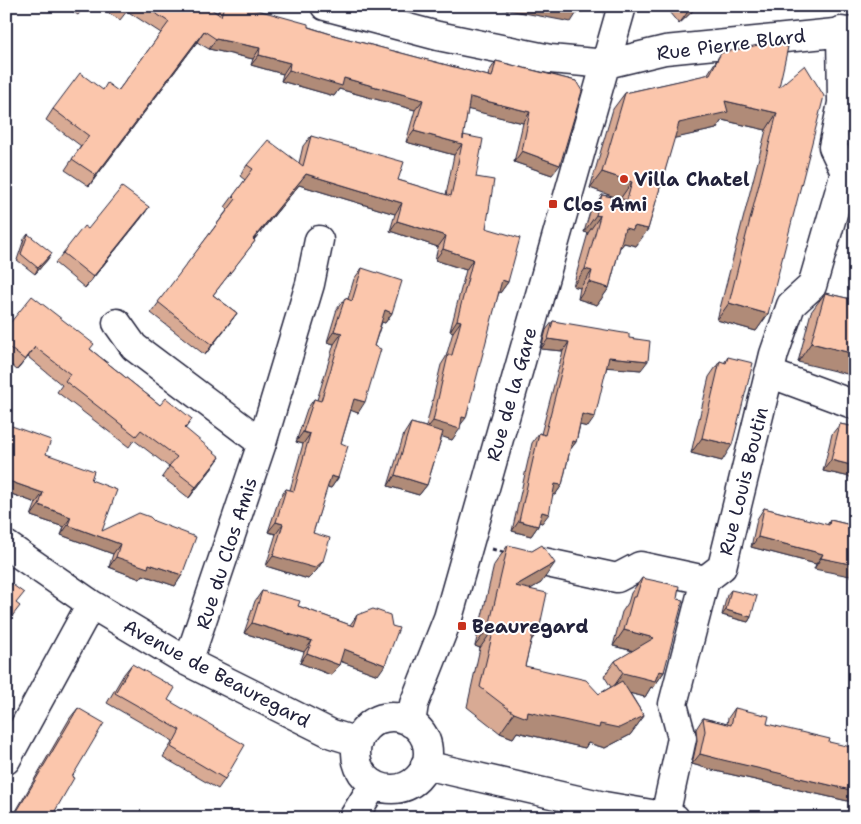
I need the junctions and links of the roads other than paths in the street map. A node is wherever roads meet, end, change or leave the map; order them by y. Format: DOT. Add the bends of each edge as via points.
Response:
graph roads {
  1 [pos="325,6"];
  2 [pos="622,6"];
  3 [pos="848,31"];
  4 [pos="607,64"];
  5 [pos="848,165"];
  6 [pos="319,240"];
  7 [pos="117,323"];
  8 [pos="769,373"];
  9 [pos="855,405"];
  10 [pos="262,443"];
  11 [pos="6,545"];
  12 [pos="543,562"];
  13 [pos="704,580"];
  14 [pos="92,604"];
  15 [pos="188,662"];
  16 [pos="411,722"];
  17 [pos="358,742"];
  18 [pos="6,760"];
  19 [pos="426,765"];
  20 [pos="374,784"];
  21 [pos="601,812"];
  22 [pos="670,817"];
  23 [pos="353,818"];
  1 -- 4 [label="street, Rue Pierre Blard" via="438,36 550,59"];
  2 -- 4 [label="street, Rue de la Gare"];
  3 -- 4 [label="street, Rue Pierre Blard" via="665,50"];
  3 -- 5 [label="street, Rue Louis Boutin" via="842,103 833,147"];
  4 -- 16 [label="street, Rue de la Gare" via="448,618 414,704"];
  5 -- 8 [label="street, Rue Louis Boutin" via="812,286 791,305"];
  6 -- 10 [label="street, Rue du Clos Amis" via="310,284"];
  7 -- 10 [label="street" via="134,348"];
  8 -- 9 [label="street"];
  8 -- 13 [label="street, Rue Louis Boutin" via="722,567"];
  10 -- 15 [label="street, Rue du Clos Amis"];
  11 -- 14 [label="street, Avenue de Beauregard"];
  12 -- 13 [label="street" via="617,578 640,566"];
  13 -- 22 [label="street" via="673,704 682,738"];
  14 -- 15 [label="street, Avenue de Beauregard"];
  14 -- 18 [label="street"];
  15 -- 17 [label="street, Avenue de Beauregard" via="332,734"];
  16 -- 17 [label="street" via="396,718 380,719 366,728"];
  16 -- 19 [label="street" via="426,742"];
  17 -- 20 [label="street" via="358,766"];
  19 -- 20 [label="street" via="410,784 386,788"];
  19 -- 21 [label="street"];
  20 -- 23 [label="street"];
  21 -- 22 [label="street"];
}
